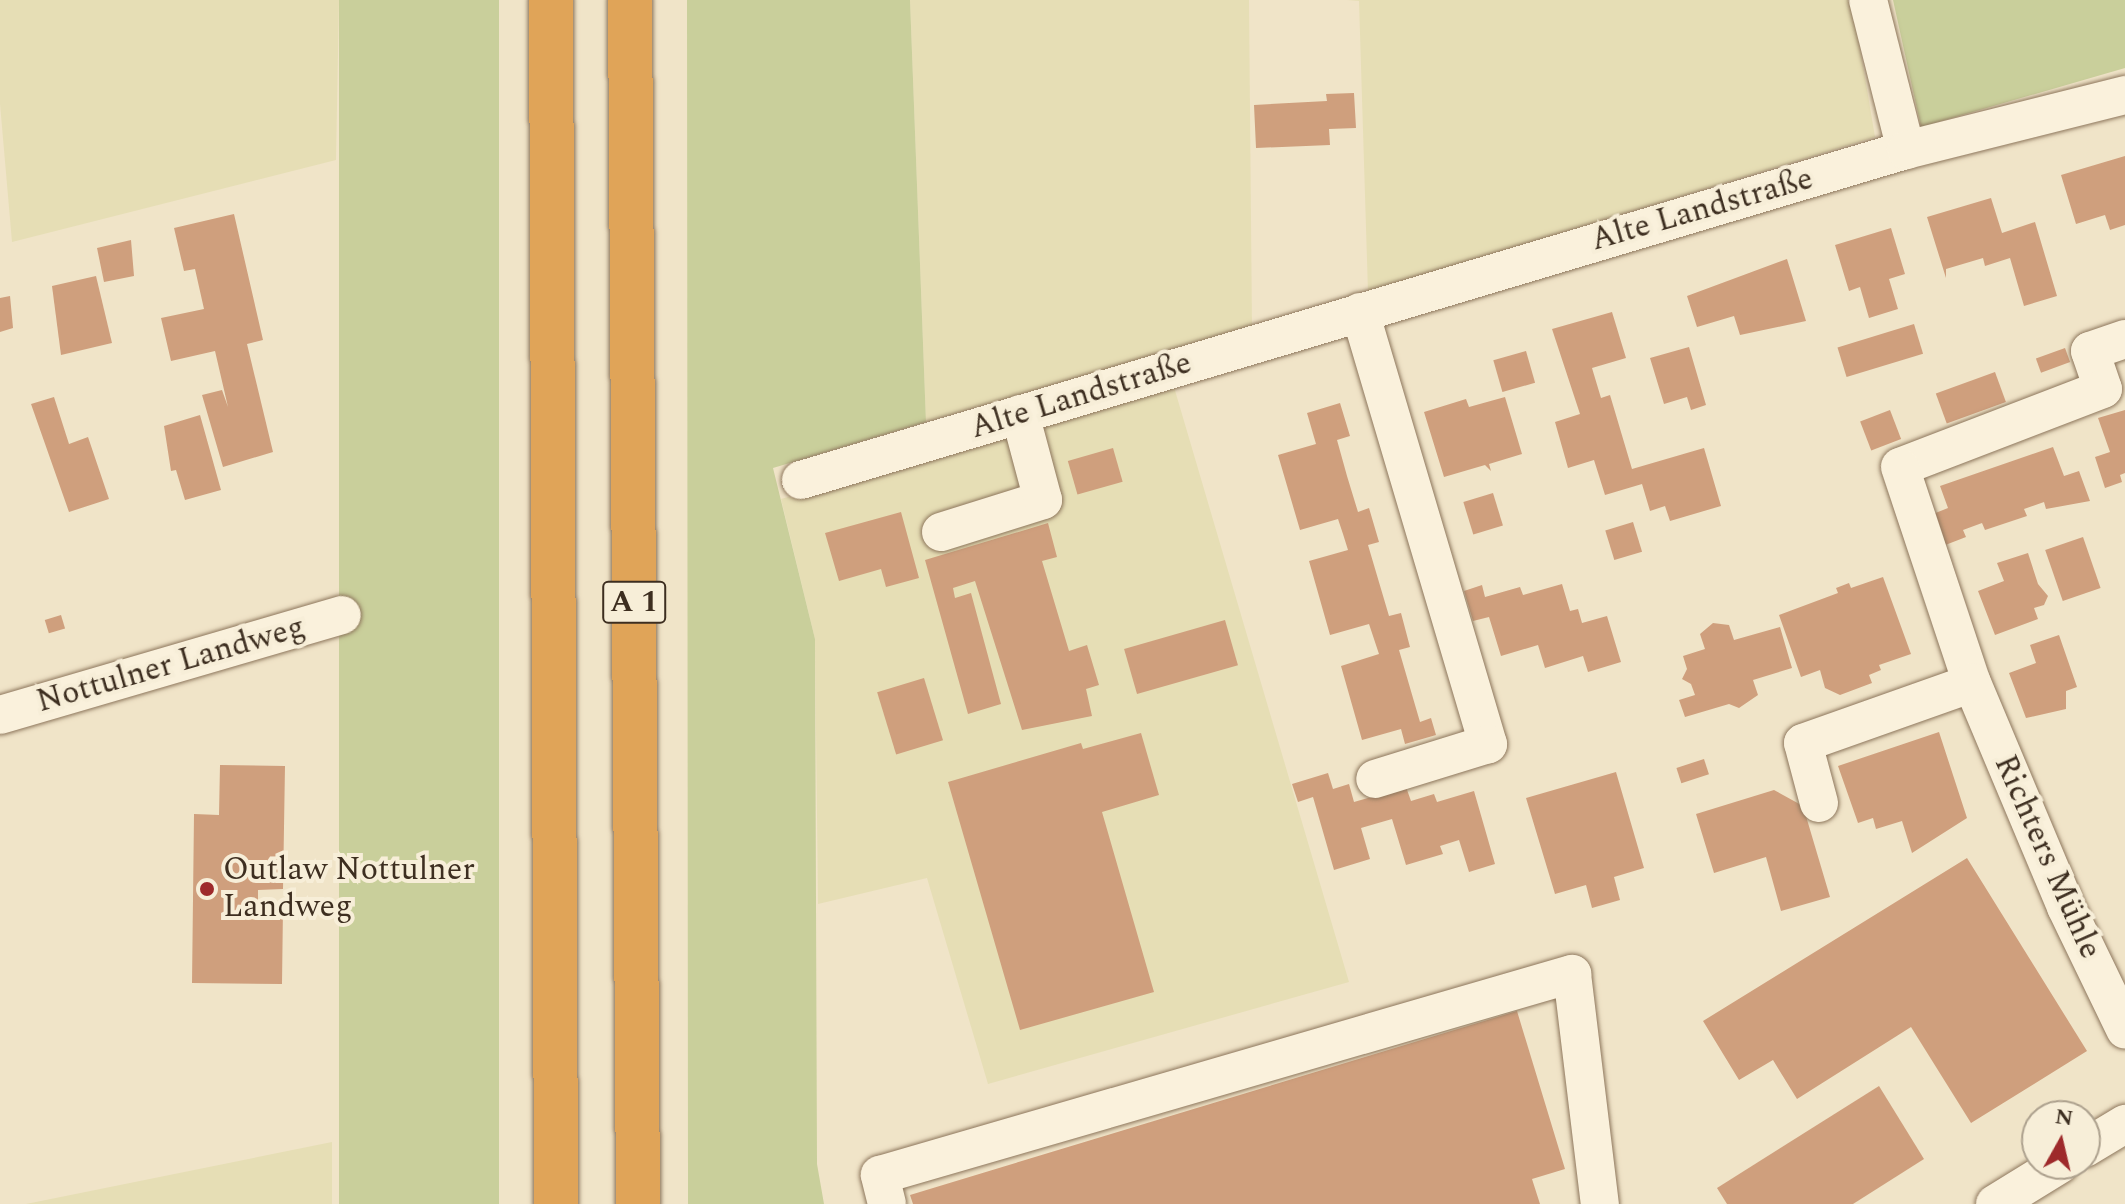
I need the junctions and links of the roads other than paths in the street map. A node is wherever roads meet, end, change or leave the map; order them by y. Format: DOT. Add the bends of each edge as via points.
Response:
graph roads {
  1 [pos="551,0"];
  2 [pos="630,0"];
  3 [pos="1868,0"];
  4 [pos="2125,95"];
  5 [pos="1906,150"];
  6 [pos="1360,312"];
  7 [pos="2125,339"];
  8 [pos="1020,414"];
  9 [pos="801,480"];
  10 [pos="941,532"];
  11 [pos="342,615"];
  12 [pos="1972,683"];
  13 [pos="0,715"];
  14 [pos="1375,779"];
  15 [pos="1819,803"];
  16 [pos="2125,1029"];
  17 [pos="2125,1124"];
  18 [pos="2101,1138"];
  19 [pos="2034,1180"];
  20 [pos="556,1204"];
  21 [pos="638,1204"];
  22 [pos="887,1204"];
  23 [pos="1600,1204"];
  24 [pos="1995,1204"];
  1 -- 20 [label="highway"];
  2 -- 21 [label="highway, A 1"];
  3 -- 5 [label="street"];
  4 -- 5 [label="street, Alte Landstraße"];
  5 -- 6 [label="street, Alte Landstraße"];
  6 -- 8 [label="street, Alte Landstraße"];
  6 -- 14 [label="street" via="1488,744"];
  7 -- 12 [label="street, Richters Mühle" via="2090,351 2103,389 1900,467"];
  8 -- 9 [label="street, Alte Landstraße"];
  8 -- 10 [label="street" via="1043,500"];
  11 -- 13 [label="street, Nottulner Landweg"];
  12 -- 15 [label="street" via="1803,743"];
  12 -- 16 [label="street, Richters Mühle" via="2066,907"];
  17 -- 18 [label="street"];
  19 -- 24 [label="street"];
  22 -- 23 [label="street" via="880,1175 1572,974"];
}
